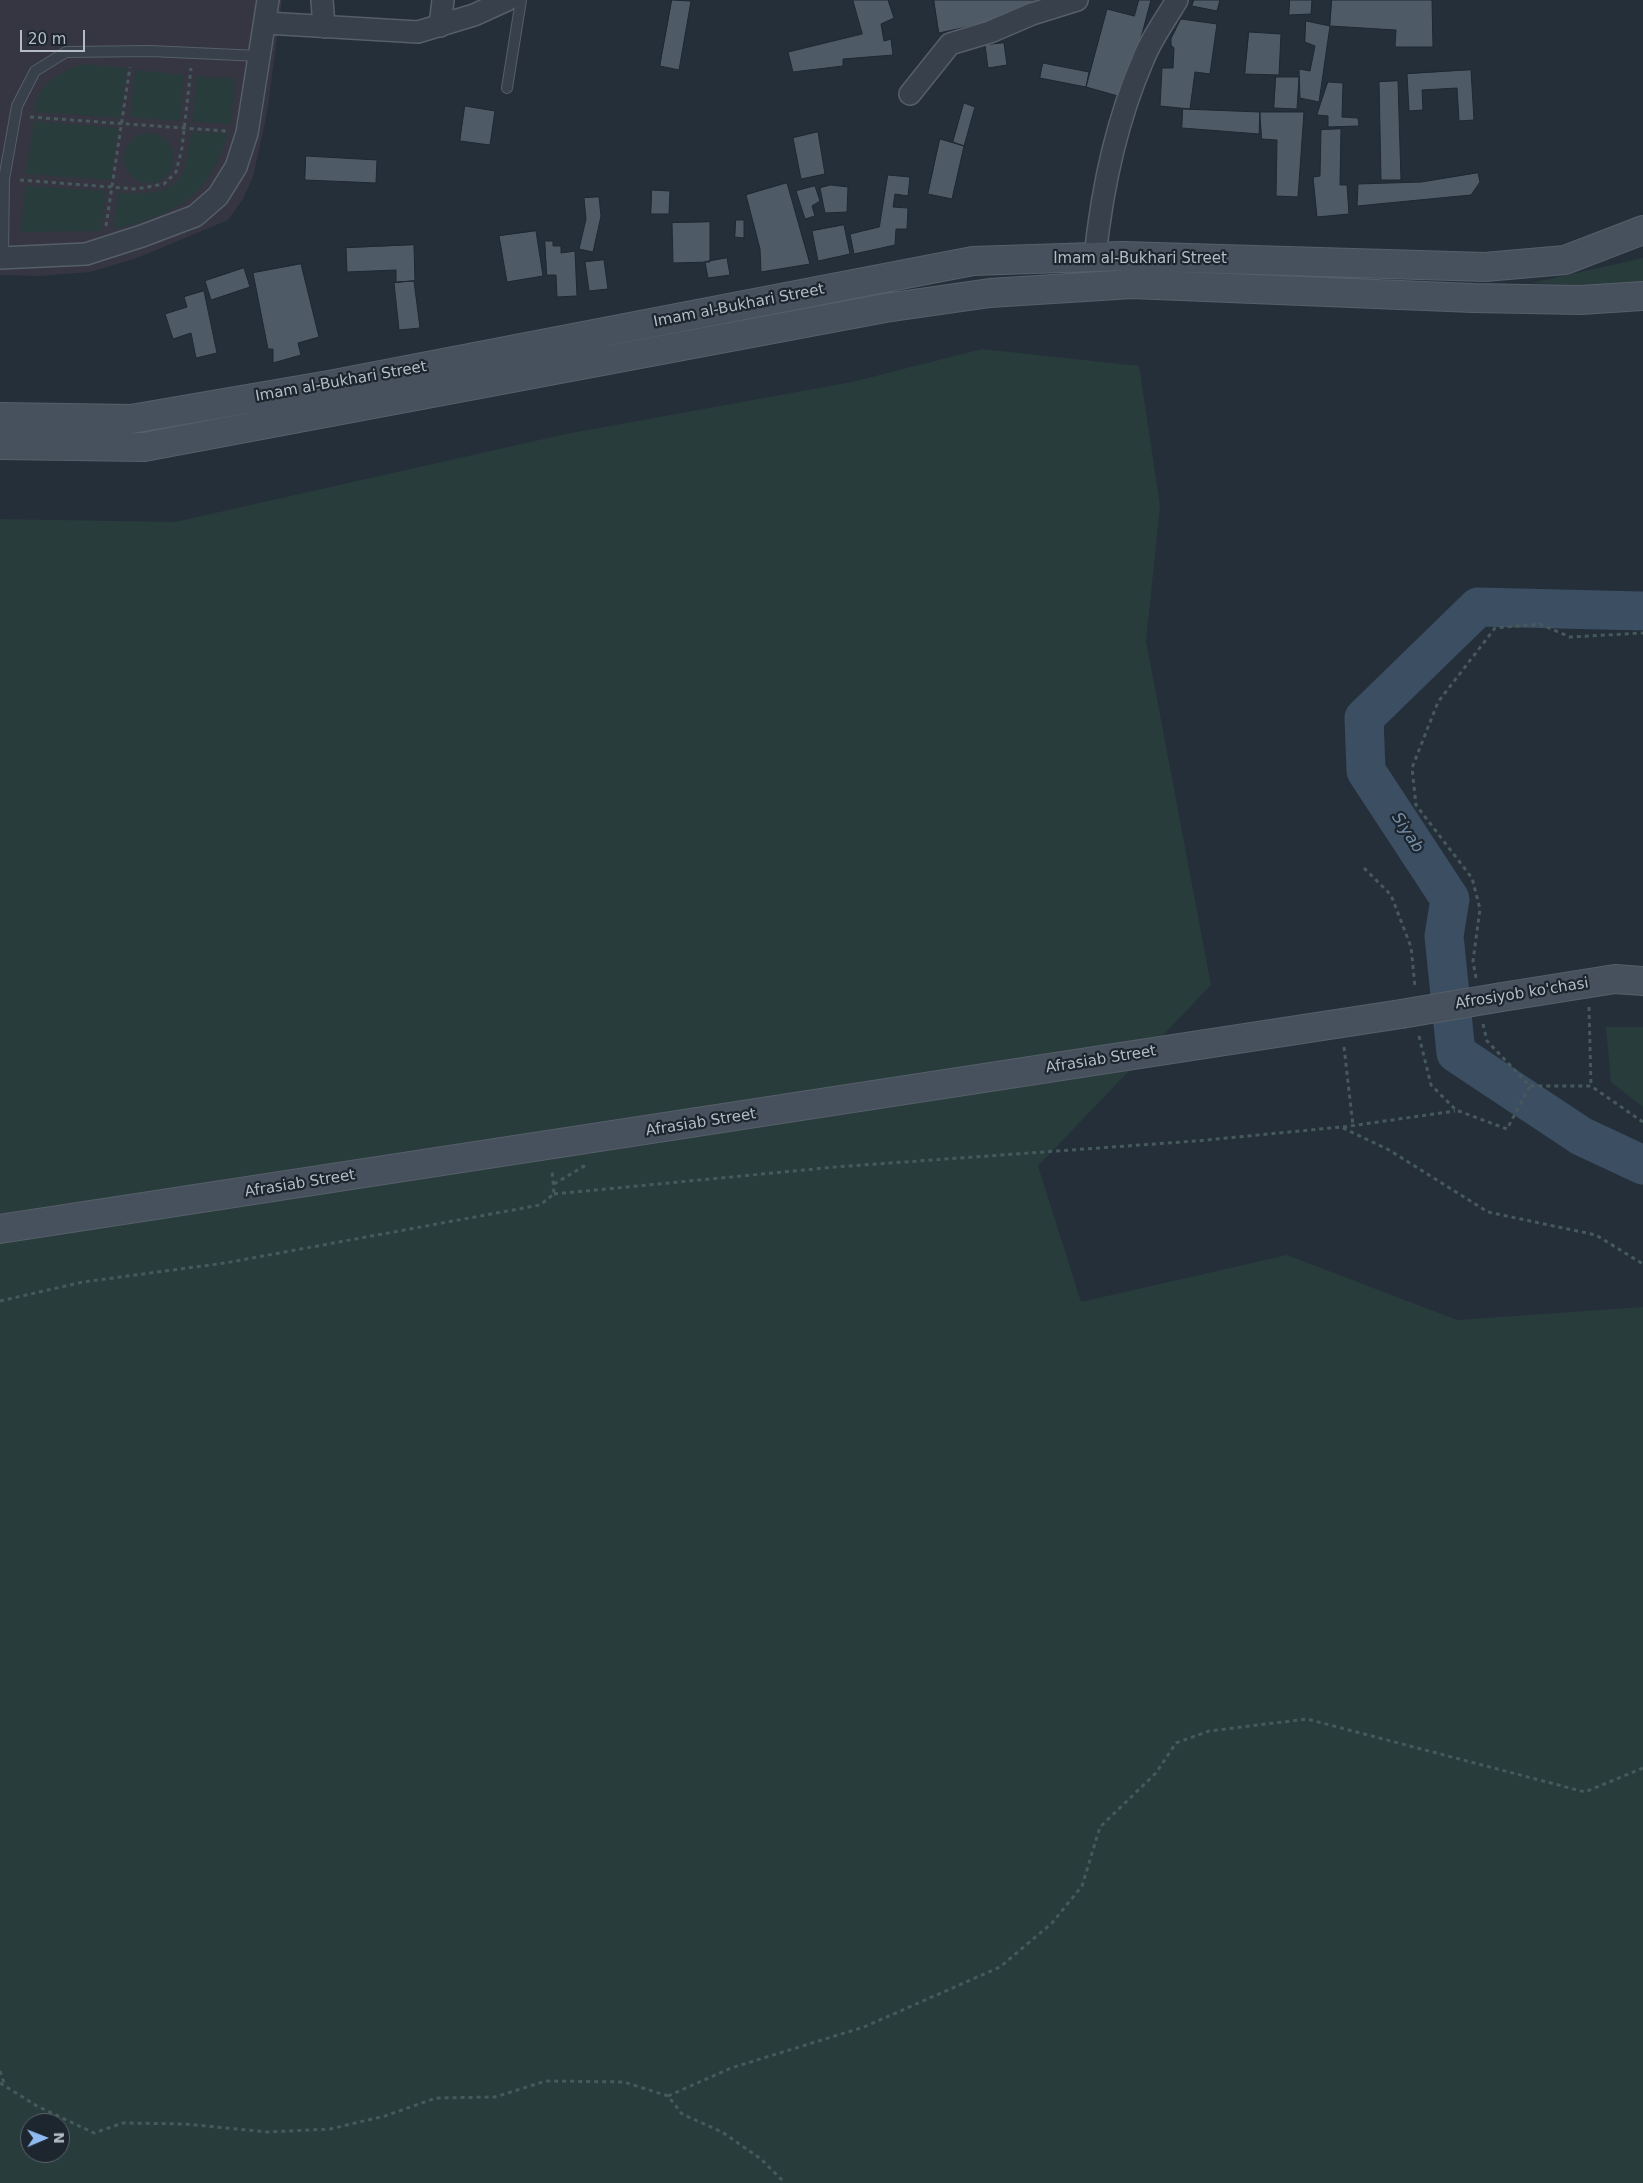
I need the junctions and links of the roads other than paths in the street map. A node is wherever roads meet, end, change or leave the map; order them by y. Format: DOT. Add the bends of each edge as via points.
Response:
graph roads {
  1 [pos="268,0"];
  2 [pos="322,0"];
  3 [pos="443,0"];
  4 [pos="507,0"];
  5 [pos="521,0"];
  6 [pos="1077,0"];
  7 [pos="1177,0"];
  8 [pos="266,24"];
  9 [pos="440,26"];
  10 [pos="324,27"];
  11 [pos="260,56"];
  12 [pos="508,88"];
  13 [pos="910,94"];
  14 [pos="1643,230"];
  15 [pos="1094,256"];
  16 [pos="2,258"];
  17 [pos="882,278"];
  18 [pos="1643,296"];
  19 [pos="885,308"];
  20 [pos="0,417"];
  21 [pos="0,445"];
  22 [pos="1643,982"];
  23 [pos="1401,1014"];
  24 [pos="0,1229"];
  1 -- 8 [label="street"];
  2 -- 10 [label="street"];
  3 -- 9 [label="street"];
  4 -- 9 [label="street"];
  5 -- 12 [label="lane"];
  6 -- 13 [label="street" via="950,44"];
  7 -- 15 [label="street" via="1143,58 1117,130"];
  8 -- 10 [label="street"];
  8 -- 11 [label="street"];
  9 -- 10 [label="street" via="418,32"];
  11 -- 16 [label="street" via="247,132 231,174 218,196 195,216 86,254"];
  11 -- 16 [label="lane" via="66,52 35,71 15,116 4,179"];
  14 -- 15 [label="main road, Imam al-Bukhari Street" via="1565,260 1484,267"];
  15 -- 17 [label="main road, Imam al-Bukhari Street" via="973,261"];
  17 -- 19 [label="main road"];
  17 -- 20 [label="main road, Imam al-Bukhari Street" via="329,385 131,419"];
  18 -- 19 [label="main road, Imam al-Bukhari Street" via="1581,300 1473,298 1132,284 990,293"];
  19 -- 21 [label="main road, Imam al-Bukhari Street" via="144,447"];
  22 -- 23 [label="main road, Afrosiyob ko'chasi, bridge" via="1615,979"];
  23 -- 24 [label="main road, Afrasiab Street"];
}
